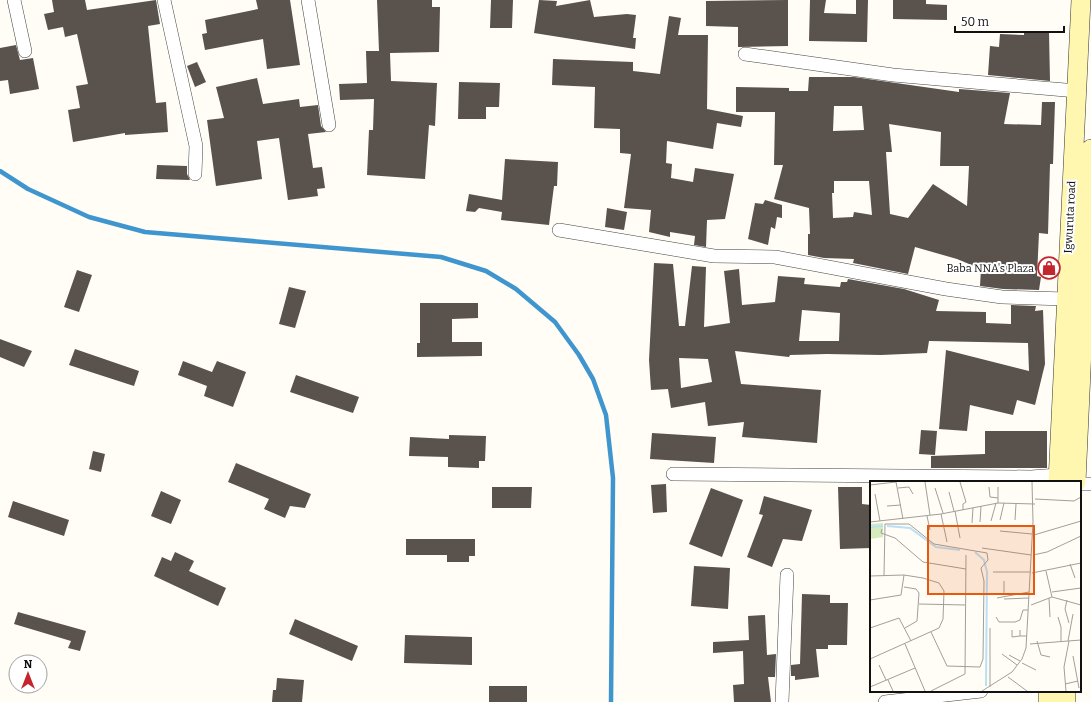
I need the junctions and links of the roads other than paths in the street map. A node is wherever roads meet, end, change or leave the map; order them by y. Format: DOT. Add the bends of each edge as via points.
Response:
graph roads {
  1 [pos="14,0"];
  2 [pos="164,0"];
  3 [pos="308,0"];
  4 [pos="1081,0"];
  5 [pos="25,51"];
  6 [pos="745,54"];
  7 [pos="1077,91"];
  8 [pos="329,125"];
  9 [pos="1091,149"];
  10 [pos="194,174"];
  11 [pos="558,230"];
  12 [pos="1080,298"];
  13 [pos="673,474"];
  14 [pos="1058,479"];
  15 [pos="1076,481"];
  16 [pos="787,575"];
  17 [pos="972,692"];
  18 [pos="782,702"];
  19 [pos="885,702"];
  1 -- 5 [label="street"];
  2 -- 10 [label="street" via="196,146"];
  3 -- 8 [label="street"];
  4 -- 7 [label="main road, Igwuruta road"];
  6 -- 7 [label="street" via="893,75"];
  7 -- 12 [label="main road, Igwuruta road"];
  9 -- 12 [label="main road, Igwuruta road"];
  11 -- 12 [label="street" via="714,256 776,257 1002,297"];
  12 -- 14 [label="main road, Igwuruta road"];
  12 -- 15 [label="main road, Igwuruta road"];
  13 -- 14 [label="street"];
  16 -- 18 [label="street"];
  17 -- 19 [label="street"];
}
